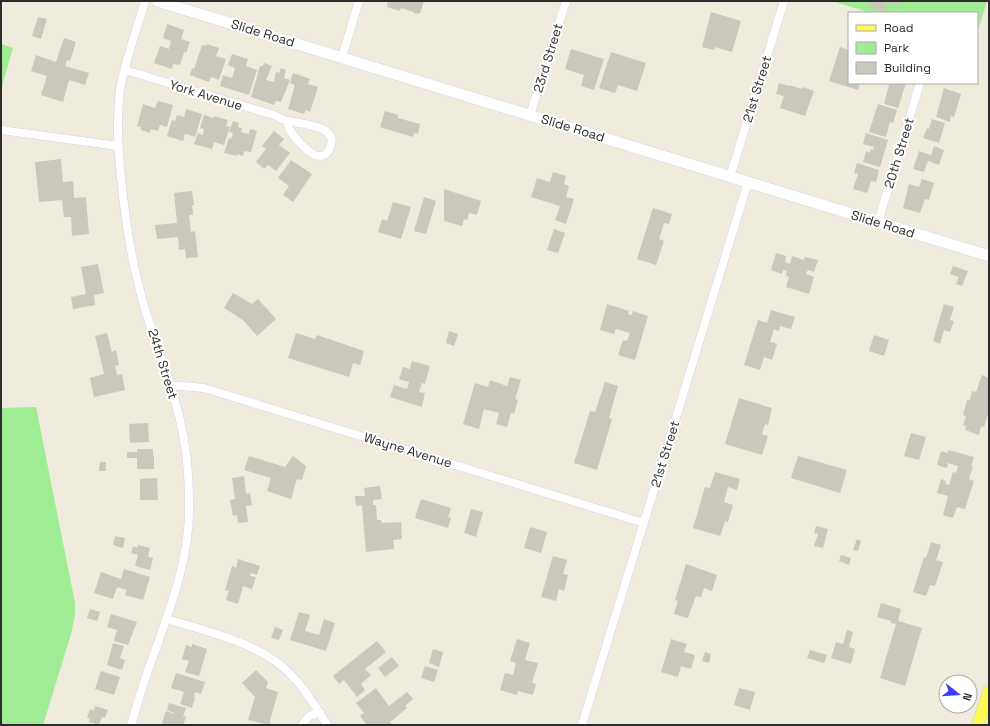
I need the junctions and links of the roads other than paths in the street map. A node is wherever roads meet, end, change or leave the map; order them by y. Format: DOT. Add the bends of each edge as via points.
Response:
graph roads {
  1 [pos="145,1"];
  2 [pos="157,1"];
  3 [pos="359,1"];
  4 [pos="566,1"];
  5 [pos="784,1"];
  6 [pos="342,57"];
  7 [pos="125,70"];
  8 [pos="920,84"];
  9 [pos="530,115"];
  10 [pos="287,121"];
  11 [pos="1,130"];
  12 [pos="118,146"];
  13 [pos="730,177"];
  14 [pos="748,182"];
  15 [pos="878,222"];
  16 [pos="989,256"];
  17 [pos="170,386"];
  18 [pos="644,522"];
  19 [pos="167,619"];
  20 [pos="989,691"];
  21 [pos="320,712"];
  22 [pos="131,725"];
  23 [pos="302,725"];
  24 [pos="328,725"];
  25 [pos="582,725"];
  26 [pos="978,725"];
  1 -- 7 [label="street, 24th Street"];
  2 -- 6 [label="main road, Slide Road"];
  3 -- 6 [label="street"];
  4 -- 9 [label="street, 23rd Street"];
  5 -- 13 [label="street, 21st Street"];
  6 -- 9 [label="main road, Slide Road"];
  7 -- 10 [label="street, York Avenue"];
  7 -- 12 [label="street, 24th Street" via="119,104"];
  8 -- 15 [label="street, 20th Street"];
  9 -- 13 [label="main road, Slide Road"];
  10 -- 10 [label="street, York Avenue" via="289,129 308,151 317,156 328,152 332,142 330,134 299,122"];
  11 -- 12 [label="street"];
  12 -- 17 [label="street, 24th Street" via="124,216 132,255 144,304"];
  13 -- 14 [label="main road, Slide Road"];
  14 -- 15 [label="main road, Slide Road"];
  14 -- 18 [label="street, 21st Street"];
  15 -- 16 [label="main road, Slide Road"];
  17 -- 18 [label="street, Wayne Avenue" via="204,388"];
  17 -- 19 [label="street, 24th Street" via="185,445 190,508 186,544"];
  18 -- 25 [label="street, 21st Street"];
  19 -- 21 [label="street" via="217,635 275,661 310,697"];
  19 -- 22 [label="street, 24th Street"];
  20 -- 26 [label="main road"];
  21 -- 23 [label="street" via="308,716"];
  21 -- 24 [label="street"];
}
